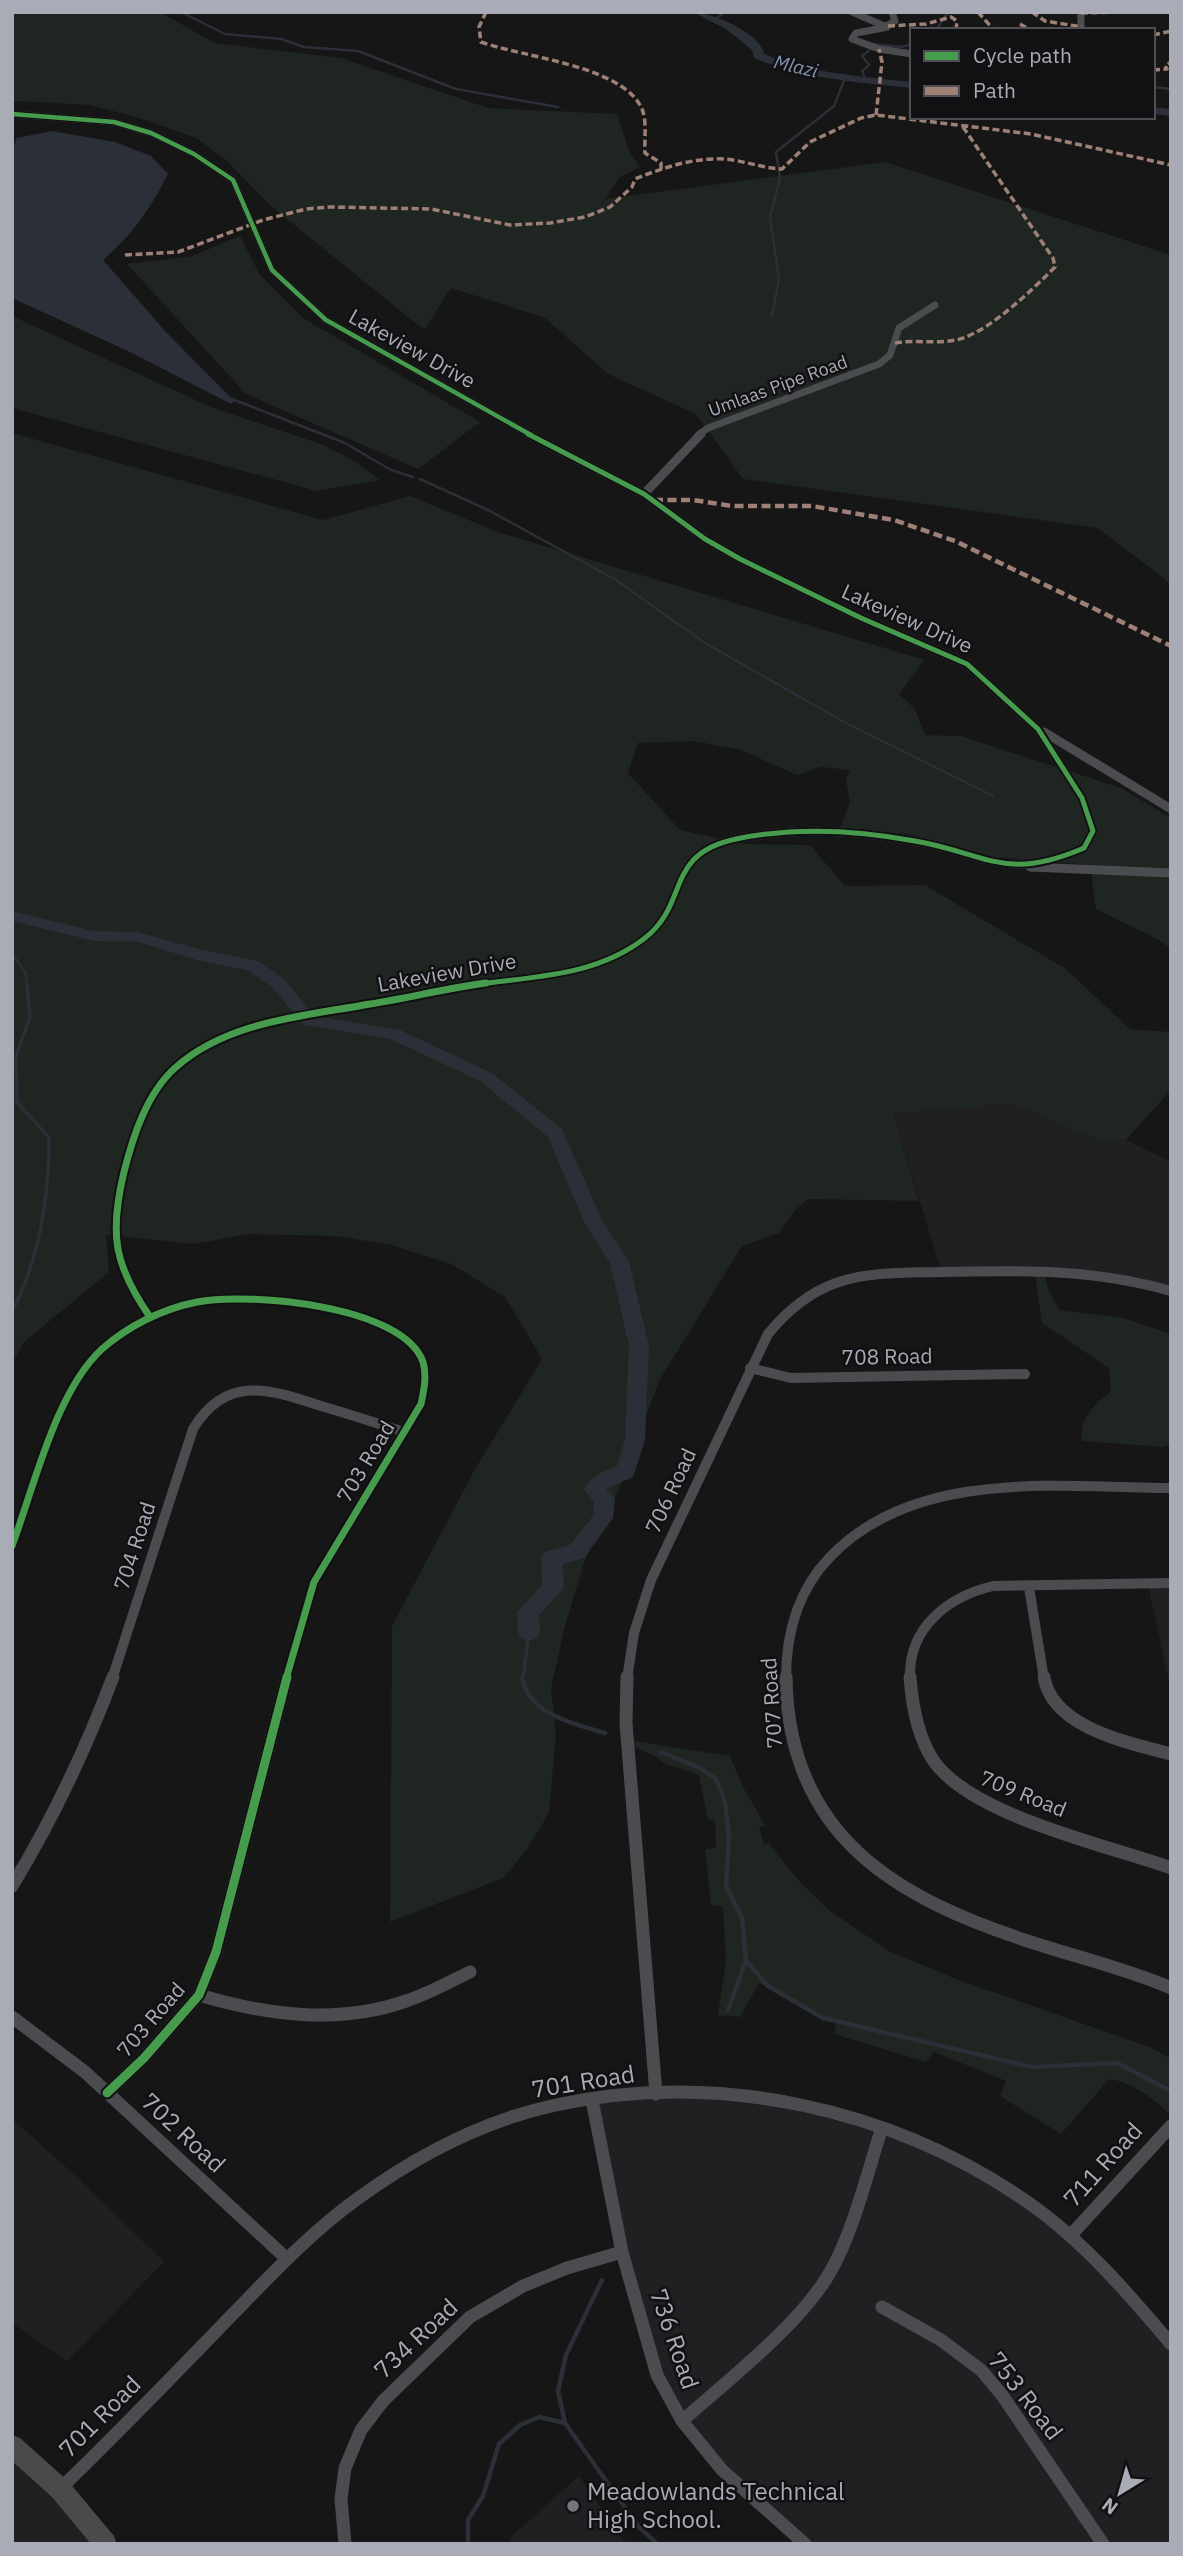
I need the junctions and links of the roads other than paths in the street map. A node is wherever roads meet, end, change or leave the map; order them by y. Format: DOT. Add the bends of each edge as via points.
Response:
graph roads {
  1 [pos="852,12"];
  2 [pos="892,12"];
  3 [pos="887,27"];
  4 [pos="910,54"];
  5 [pos="12,114"];
  6 [pos="935,306"];
  7 [pos="644,494"];
  8 [pos="1038,729"];
  9 [pos="1171,809"];
  10 [pos="1017,866"];
  11 [pos="1171,873"];
  12 [pos="1171,1291"];
  13 [pos="150,1317"];
  14 [pos="750,1368"];
  15 [pos="1025,1374"];
  16 [pos="404,1432"];
  17 [pos="1171,1488"];
  18 [pos="12,1546"];
  19 [pos="1171,1584"];
  20 [pos="1029,1587"];
  21 [pos="1171,1754"];
  22 [pos="1171,1868"];
  23 [pos="12,1886"];
  24 [pos="470,1972"];
  25 [pos="1171,1988"];
  26 [pos="198,1995"];
  27 [pos="12,2017"];
  28 [pos="107,2093"];
  29 [pos="656,2094"];
  30 [pos="592,2099"];
  31 [pos="1171,2126"];
  32 [pos="883,2128"];
  33 [pos="1070,2236"];
  34 [pos="622,2252"];
  35 [pos="287,2259"];
  36 [pos="882,2307"];
  37 [pos="1171,2344"];
  38 [pos="682,2421"];
  39 [pos="12,2446"];
  40 [pos="60,2489"];
  41 [pos="106,2544"];
  42 [pos="345,2544"];
  43 [pos="805,2544"];
  44 [pos="1103,2544"];
  1 -- 3 [label="street"];
  2 -- 3 [label="street" via="895,21"];
  3 -- 4 [label="street" via="856,33 852,39"];
  5 -- 7 [label="street, Lakeview Drive" via="114,122 151,133 216,167 237,186 272,270 326,320"];
  6 -- 7 [label="street, Umlaas Pipe Road" via="901,326 886,360 873,367 708,428"];
  7 -- 8 [label="street, Lakeview Drive" via="740,559 967,664"];
  8 -- 9 [label="street"];
  8 -- 10 [label="street, Lakeview Drive" via="1077,789 1093,831 1084,848"];
  10 -- 11 [label="street"];
  10 -- 13 [label="street, Lakeview Drive" via="888,836 809,833 718,843 693,858 681,874 658,926 643,940 598,964 576,972 490,982 295,1018 198,1051 169,1074 149,1104 125,1168 118,1249 126,1280"];
  12 -- 14 [label="street, 706 Road" via="1065,1269 862,1277 819,1291 780,1318"];
  13 -- 16 [label="street, 703 Road" via="187,1304 239,1297 287,1301 385,1325 403,1336 426,1372 426,1388"];
  13 -- 18 [label="street, 703 Road" via="101,1350 72,1385"];
  14 -- 15 [label="street, 708 Road" via="791,1378"];
  14 -- 29 [label="street, 706 Road" via="651,1580 630,1641 626,1723"];
  16 -- 23 [label="street, 704 Road" via="273,1390 229,1394 206,1408 192,1429 134,1615 75,1773"];
  16 -- 26 [label="street, 703 Road" via="314,1581 216,1952"];
  17 -- 25 [label="street, 707 Road" via="949,1495 877,1519 850,1537 809,1580 787,1644 786,1676 796,1759 804,1777 836,1829 874,1868 936,1906"];
  19 -- 20 [label="street, 709 Road"];
  20 -- 21 [label="street" via="1051,1698 1080,1725"];
  20 -- 22 [label="street, 709 Road" via="993,1586 967,1593 941,1608 917,1639 910,1657 925,1745 953,1783 988,1805"];
  24 -- 26 [label="street" via="398,2005 358,2014 274,2015"];
  26 -- 28 [label="street, 703 Road"];
  27 -- 28 [label="street, 702 Road"];
  28 -- 35 [label="street, 702 Road"];
  29 -- 30 [label="street, 701 Road"];
  29 -- 32 [label="street, 701 Road" via="765,2098 839,2113"];
  30 -- 34 [label="street, 736 Road"];
  30 -- 35 [label="street, 701 Road" via="536,2111 444,2146 355,2200"];
  31 -- 33 [label="street, 711 Road"];
  32 -- 33 [label="street, 701 Road" via="988,2177"];
  32 -- 38 [label="street" via="829,2275 754,2357"];
  33 -- 37 [label="street, 701 Road"];
  34 -- 38 [label="street, 736 Road" via="657,2375"];
  34 -- 42 [label="street, 734 Road" via="523,2286 470,2317 383,2401 361,2430 345,2469 341,2499"];
  35 -- 40 [label="street, 701 Road"];
  36 -- 44 [label="street, 753 Road" via="941,2340 981,2370"];
  38 -- 43 [label="street, 736 Road" via="722,2470"];
  39 -- 40 [label="street"];
  40 -- 41 [label="street"];
}
